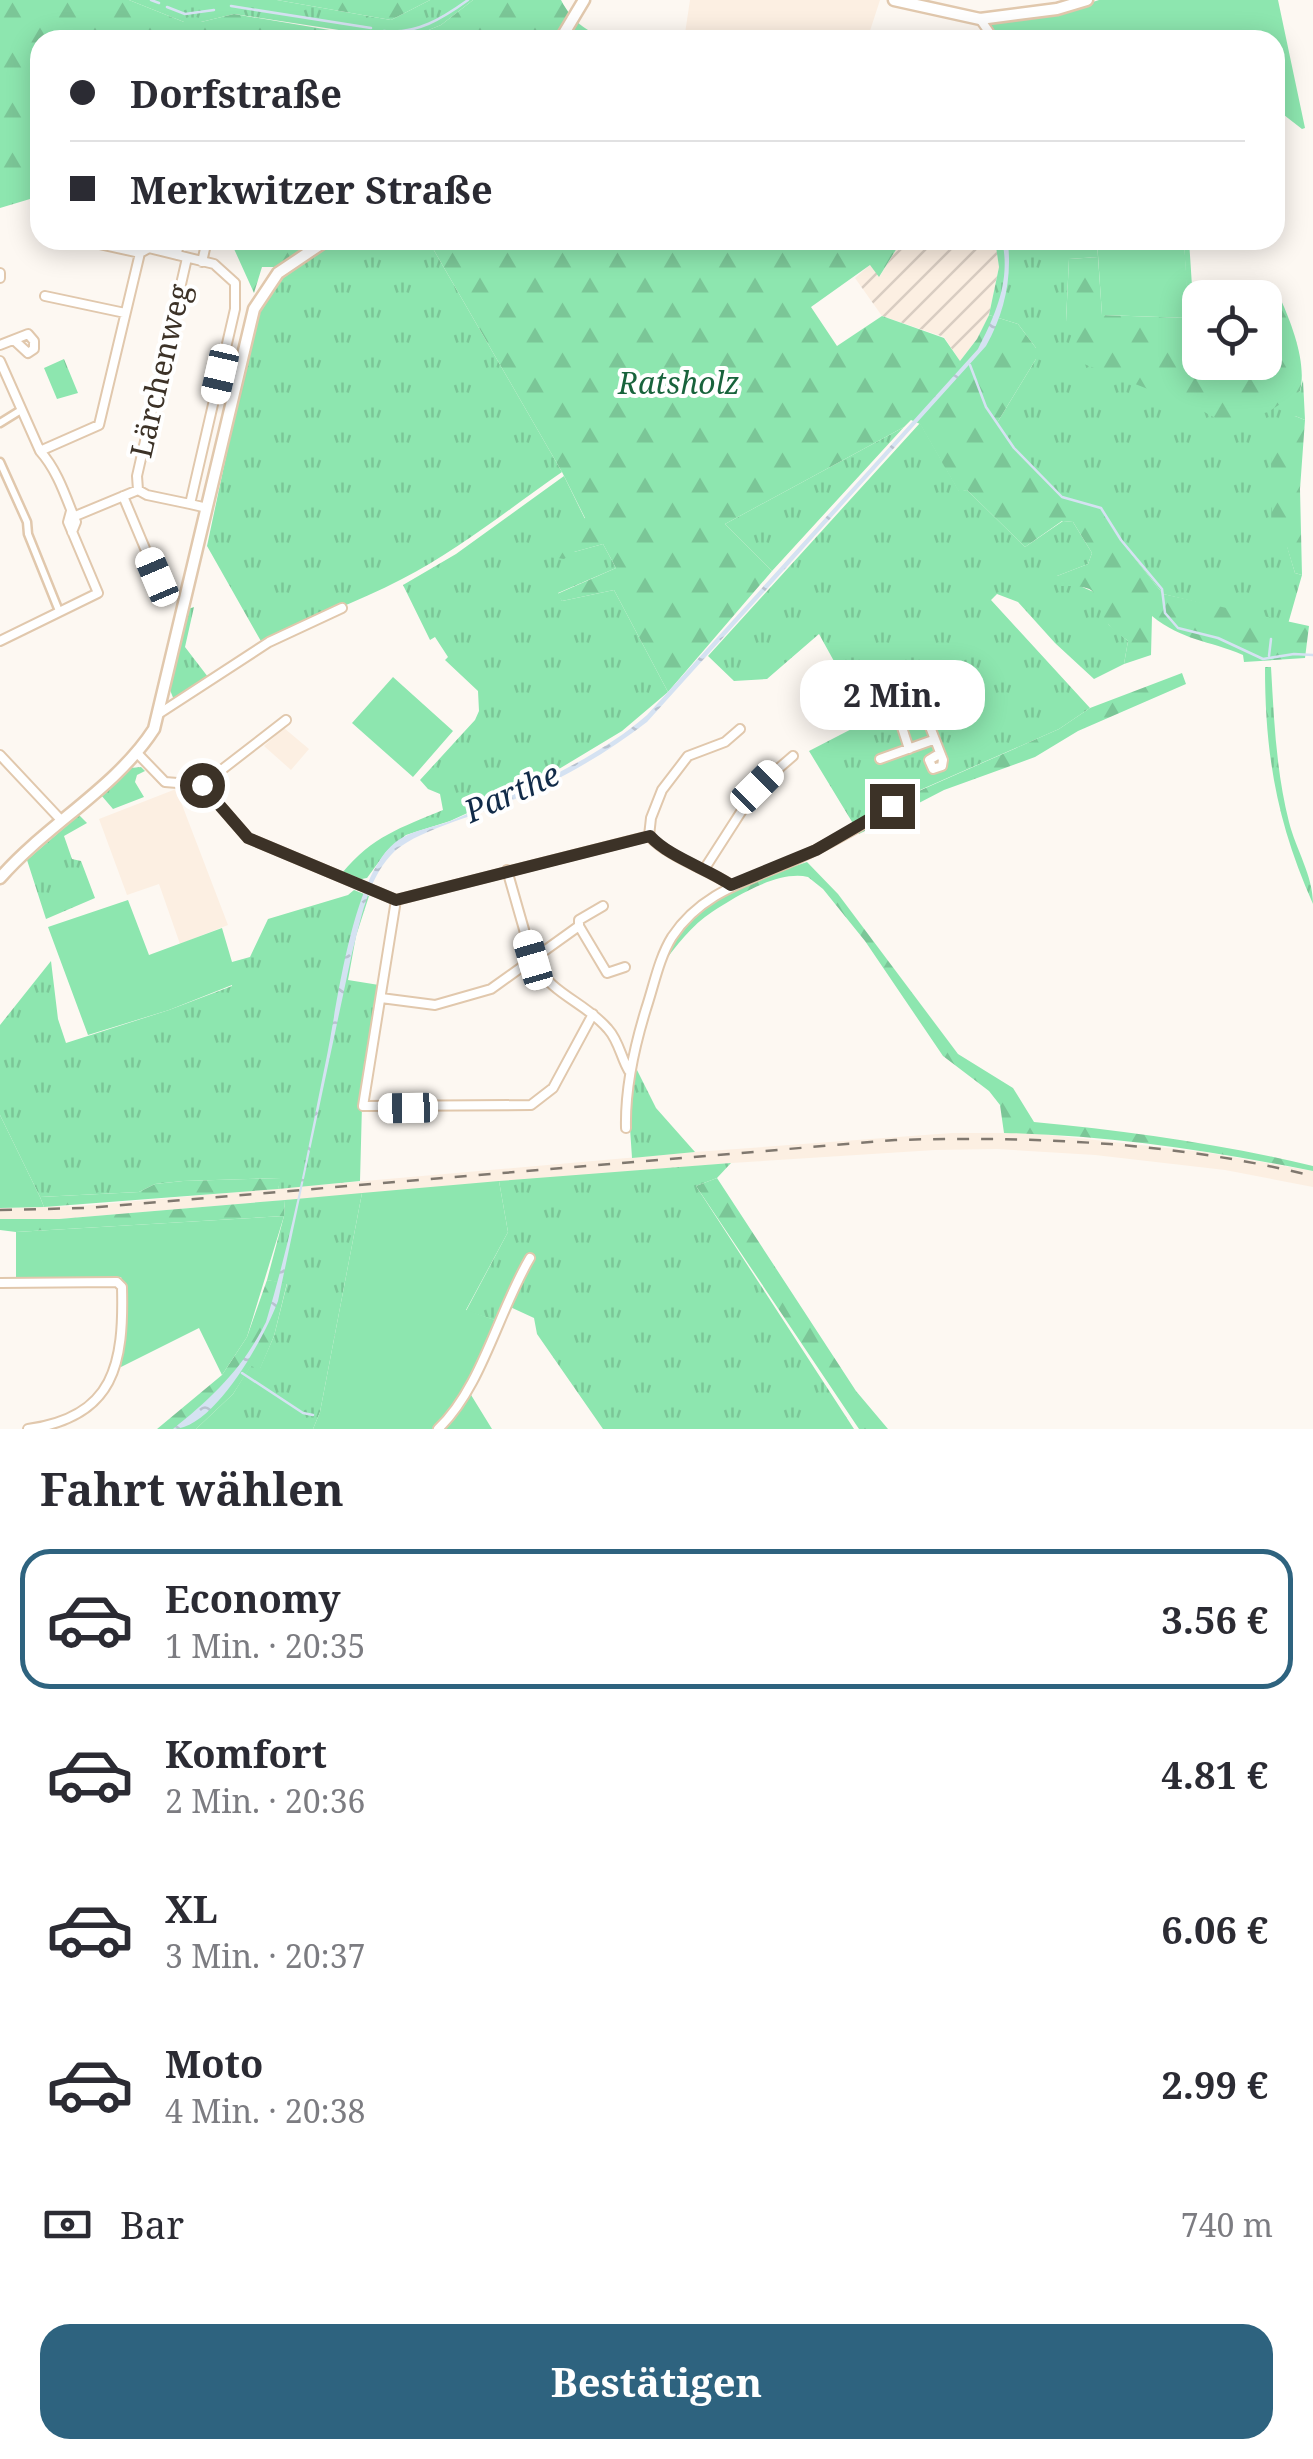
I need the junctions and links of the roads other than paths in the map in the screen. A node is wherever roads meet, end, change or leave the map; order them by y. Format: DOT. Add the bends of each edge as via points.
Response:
graph roads {
  1 [pos="894,0"];
  2 [pos="1088,0"];
  3 [pos="582,4"];
  4 [pos="980,18"];
  5 [pos="567,30"];
  6 [pos="988,30"];
  7 [pos="125,250"];
  8 [pos="144,250"];
  9 [pos="164,250"];
  10 [pos="177,250"];
  11 [pos="205,250"];
  12 [pos="312,250"];
  13 [pos="140,254"];
  14 [pos="176,255"];
  15 [pos="187,258"];
  16 [pos="202,262"];
  17 [pos="45,296"];
  18 [pos="125,313"];
  19 [pos="14,340"];
  20 [pos="0,345"];
  21 [pos="0,361"];
  22 [pos="21,410"];
  23 [pos="0,423"];
  24 [pos="40,451"];
  25 [pos="0,462"];
  26 [pos="138,490"];
  27 [pos="123,496"];
  28 [pos="190,504"];
  29 [pos="206,508"];
  30 [pos="69,522"];
  31 [pos="157,577"];
  32 [pos="342,608"];
  33 [pos="59,611"];
  34 [pos="1,637"];
  35 [pos="160,714"];
  36 [pos="286,720"];
  37 [pos="740,729"];
  38 [pos="934,740"];
  39 [pos="909,748"];
  40 [pos="138,754"];
  41 [pos="938,754"];
  42 [pos="0,755"];
  43 [pos="793,756"];
  44 [pos="880,759"];
  45 [pos="202,785"];
  46 [pos="892,806"];
  47 [pos="61,820"];
  48 [pos="650,836"];
  49 [pos="706,868"];
  50 [pos="506,870"];
  51 [pos="0,878"];
  52 [pos="731,885"];
  53 [pos="396,900"];
  54 [pos="603,906"];
  55 [pos="579,926"];
  56 [pos="533,960"];
  57 [pos="625,967"];
  58 [pos="382,998"];
  59 [pos="593,1014"];
  60 [pos="630,1072"];
  61 [pos="626,1128"];
  62 [pos="530,1258"];
  63 [pos="0,1284"];
  64 [pos="28,1429"];
  65 [pos="438,1429"];
  1 -- 4 [label="street"];
  2 -- 4 [label="street"];
  3 -- 5 [label="street"];
  4 -- 6 [label="street"];
  7 -- 13 [label="street"];
  8 -- 13 [label="street"];
  9 -- 14 [label="street"];
  10 -- 14 [label="street"];
  11 -- 16 [label="street"];
  12 -- 29 [label="street" via="278,273 254,309"];
  13 -- 18 [label="street"];
  14 -- 15 [label="street"];
  15 -- 16 [label="street"];
  15 -- 26 [label="street, Lärchenweg"];
  16 -- 28 [label="street" via="214,264 234,284 236,309"];
  17 -- 18 [label="street"];
  18 -- 24 [label="street" via="98,425"];
  19 -- 20 [label="street"];
  21 -- 22 [label="street"];
  22 -- 23 [label="street"];
  22 -- 24 [label="street"];
  24 -- 30 [label="street" via="50,462"];
  25 -- 33 [label="street"];
  26 -- 27 [label="street"];
  26 -- 28 [label="street, Lärchenweg"];
  27 -- 30 [label="street"];
  27 -- 31 [label="street"];
  28 -- 29 [label="street, Lärchenweg"];
  29 -- 35 [label="street"];
  30 -- 33 [label="street" via="98,592"];
  32 -- 35 [label="street" via="269,642"];
  33 -- 34 [label="street"];
  35 -- 40 [label="street"];
  36 -- 45 [label="street"];
  37 -- 48 [label="street" via="688,756 662,790"];
  38 -- 39 [label="street"];
  38 -- 39 [label="street" via="917,703 898,715"];
  38 -- 41 [label="street"];
  39 -- 44 [label="street"];
  40 -- 45 [label="street" via="165,782"];
  40 -- 47 [label="street"];
  42 -- 47 [label="street"];
  43 -- 49 [label="street" via="757,787"];
  45 -- 53 [label="street" via="241,834"];
  46 -- 52 [label="street" via="823,847"];
  47 -- 51 [label="street"];
  48 -- 49 [label="street"];
  48 -- 50 [label="street"];
  49 -- 52 [label="street"];
  50 -- 53 [label="street"];
  50 -- 56 [label="street"];
  52 -- 60 [label="street" via="672,938"];
  53 -- 58 [label="street"];
  54 -- 55 [label="street"];
  55 -- 56 [label="street"];
  55 -- 57 [label="street" via="607,973"];
  56 -- 58 [label="street" via="491,989 454,1001"];
  56 -- 59 [label="street" via="552,988"];
  58 -- 59 [label="street" via="363,1106 531,1105 553,1088"];
  59 -- 60 [label="street" via="614,1036"];
  60 -- 61 [label="street"];
  62 -- 65 [label="street" via="469,1390"];
  63 -- 64 [label="street" via="122,1287 118,1365 102,1392 68,1419"];
}
